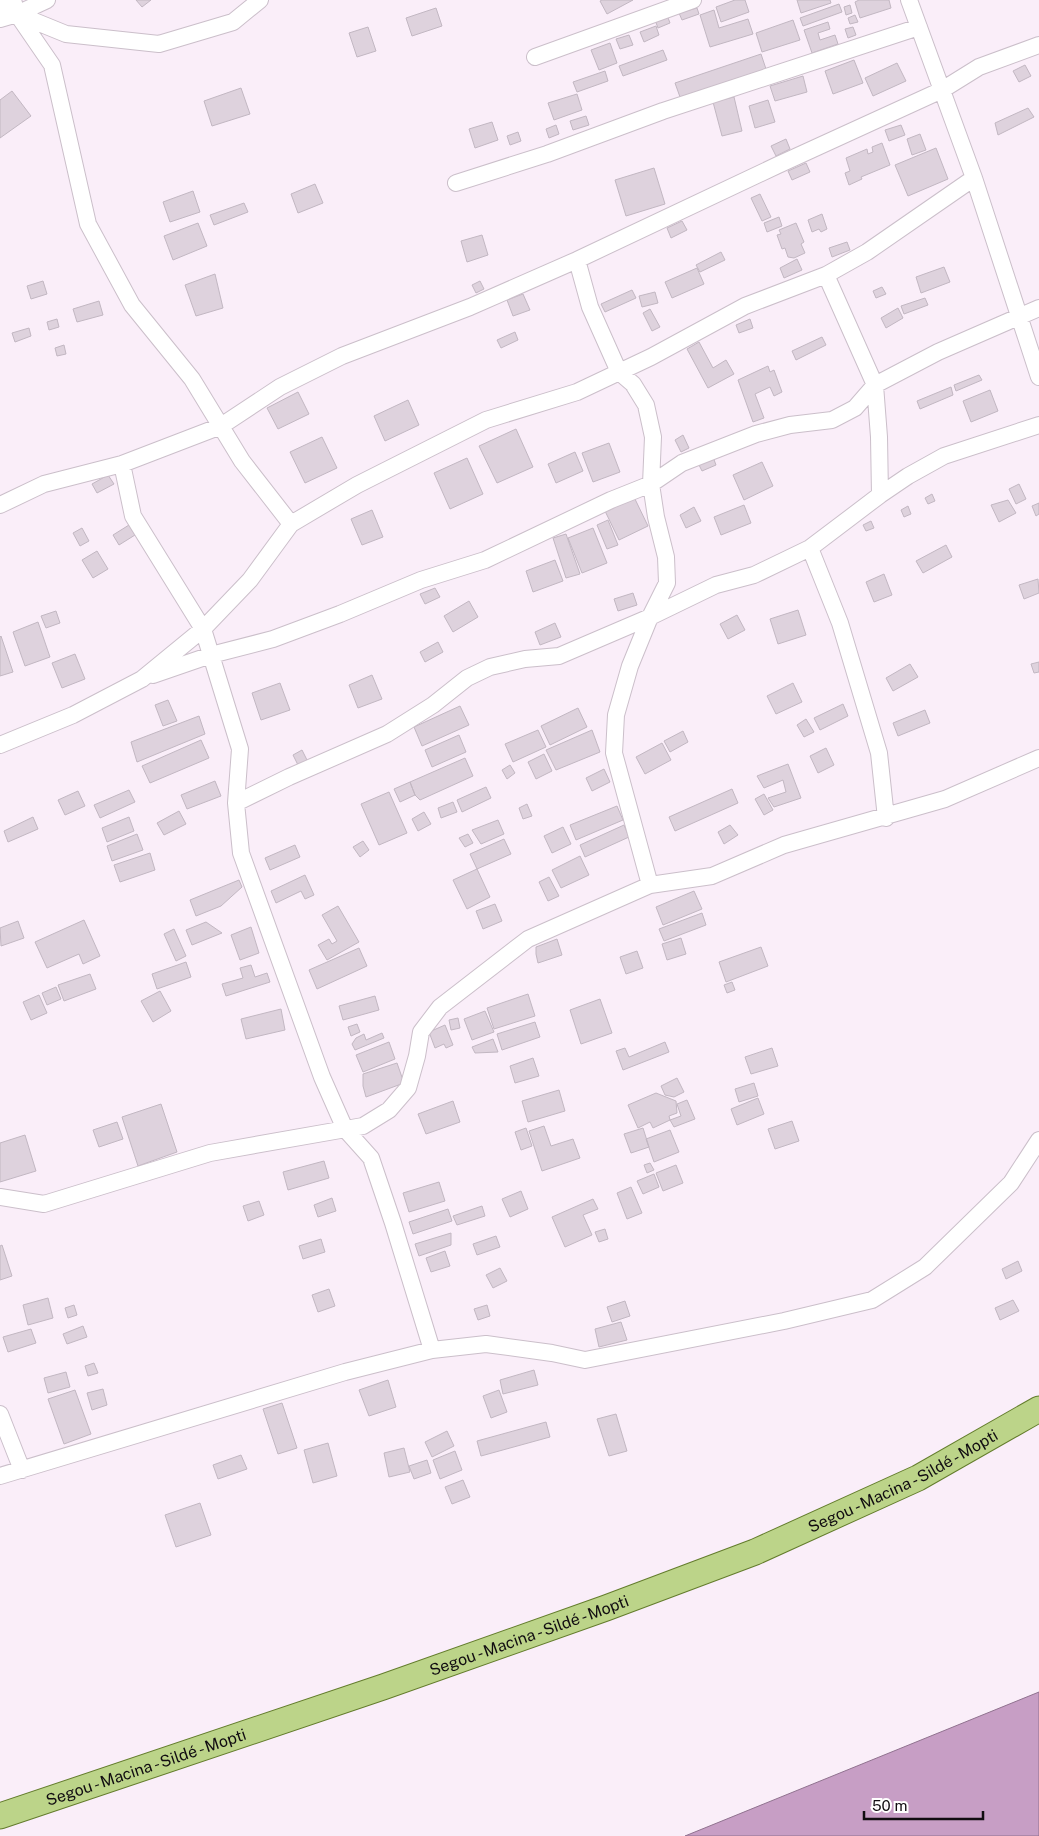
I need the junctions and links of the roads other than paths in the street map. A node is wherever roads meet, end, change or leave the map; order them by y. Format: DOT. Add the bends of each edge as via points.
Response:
graph roads {
  1 [pos="47,0"];
  2 [pos="260,0"];
  3 [pos="693,0"];
  4 [pos="909,0"];
  5 [pos="0,5"];
  6 [pos="15,7"];
  7 [pos="0,19"];
  8 [pos="919,28"];
  9 [pos="1039,45"];
  10 [pos="535,57"];
  11 [pos="942,90"];
  12 [pos="974,178"];
  13 [pos="456,183"];
  14 [pos="577,260"];
  15 [pos="826,275"];
  16 [pos="1039,308"];
  17 [pos="1020,316"];
  18 [pos="619,372"];
  19 [pos="1039,377"];
  20 [pos="875,385"];
  21 [pos="1039,425"];
  22 [pos="221,426"];
  23 [pos="122,464"];
  24 [pos="651,484"];
  25 [pos="880,495"];
  26 [pos="0,505"];
  27 [pos="291,524"];
  28 [pos="810,548"];
  29 [pos="650,617"];
  30 [pos="203,629"];
  31 [pos="211,656"];
  32 [pos="142,679"];
  33 [pos="0,745"];
  34 [pos="1039,758"];
  35 [pos="236,803"];
  36 [pos="886,818"];
  37 [pos="650,885"];
  38 [pos="345,1129"];
  39 [pos="1039,1140"];
  40 [pos="0,1197"];
  41 [pos="432,1350"];
  42 [pos="1039,1409"];
  43 [pos="0,1414"];
  44 [pos="22,1470"];
  45 [pos="0,1476"];
  46 [pos="0,1816"];
  1 -- 6 [label="street"];
  2 -- 6 [label="street" via="233,22 159,44 66,34"];
  3 -- 10 [label="street"];
  4 -- 8 [label="street"];
  5 -- 6 [label="street"];
  6 -- 7 [label="street"];
  6 -- 22 [label="street" via="52,65 88,224 132,305 192,379"];
  8 -- 11 [label="street"];
  8 -- 13 [label="street" via="663,111 547,154"];
  9 -- 11 [label="street" via="979,67"];
  11 -- 12 [label="street"];
  11 -- 14 [label="street"];
  12 -- 15 [label="street" via="867,252"];
  12 -- 17 [label="street"];
  14 -- 18 [label="street" via="590,307"];
  14 -- 22 [label="street" via="470,307 342,356 280,387"];
  15 -- 18 [label="street" via="745,306"];
  15 -- 20 [label="street"];
  16 -- 17 [label="street"];
  17 -- 19 [label="street"];
  17 -- 20 [label="street" via="938,352"];
  18 -- 24 [label="street" via="633,384 646,405 652,437"];
  18 -- 27 [label="street" via="577,392 486,420"];
  20 -- 24 [label="street" via="856,408 832,420 790,425 756,434 682,463"];
  20 -- 25 [label="street"];
  21 -- 25 [label="street" via="944,456"];
  22 -- 23 [label="street"];
  22 -- 27 [label="street" via="242,460"];
  23 -- 26 [label="street" via="44,484"];
  23 -- 30 [label="street" via="133,516"];
  24 -- 29 [label="street" via="666,557 667,583"];
  24 -- 31 [label="street" via="485,560 421,580 273,639"];
  25 -- 28 [label="street"];
  27 -- 30 [label="street" via="250,580"];
  28 -- 29 [label="street" via="754,575 716,585"];
  28 -- 36 [label="street" via="840,623 879,753"];
  29 -- 35 [label="street" via="559,656 490,667 467,678 433,706 387,734"];
  29 -- 37 [label="street" via="630,666 616,715 614,753"];
  30 -- 31 [label="street"];
  30 -- 32 [label="street"];
  31 -- 32 [label="street"];
  31 -- 35 [label="street" via="240,749"];
  32 -- 33 [label="street" via="73,715"];
  34 -- 36 [label="street" via="945,799"];
  35 -- 38 [label="street" via="241,853 322,1077"];
  36 -- 37 [label="street" via="784,845 712,876"];
  37 -- 38 [label="street" via="528,939 440,1007 421,1032 408,1088 389,1110 363,1126"];
  38 -- 40 [label="street" via="210,1153 44,1204"];
  38 -- 41 [label="street" via="371,1158"];
  39 -- 41 [label="street" via="1011,1183 925,1267 872,1300 784,1321 585,1360 486,1344"];
  41 -- 44 [label="street" via="345,1372"];
  42 -- 46 [label="main road, Segou - Macina - Sildé - Mopti" via="918,1478 755,1552 392,1684"];
  43 -- 44 [label="street"];
  44 -- 45 [label="street"];
}
